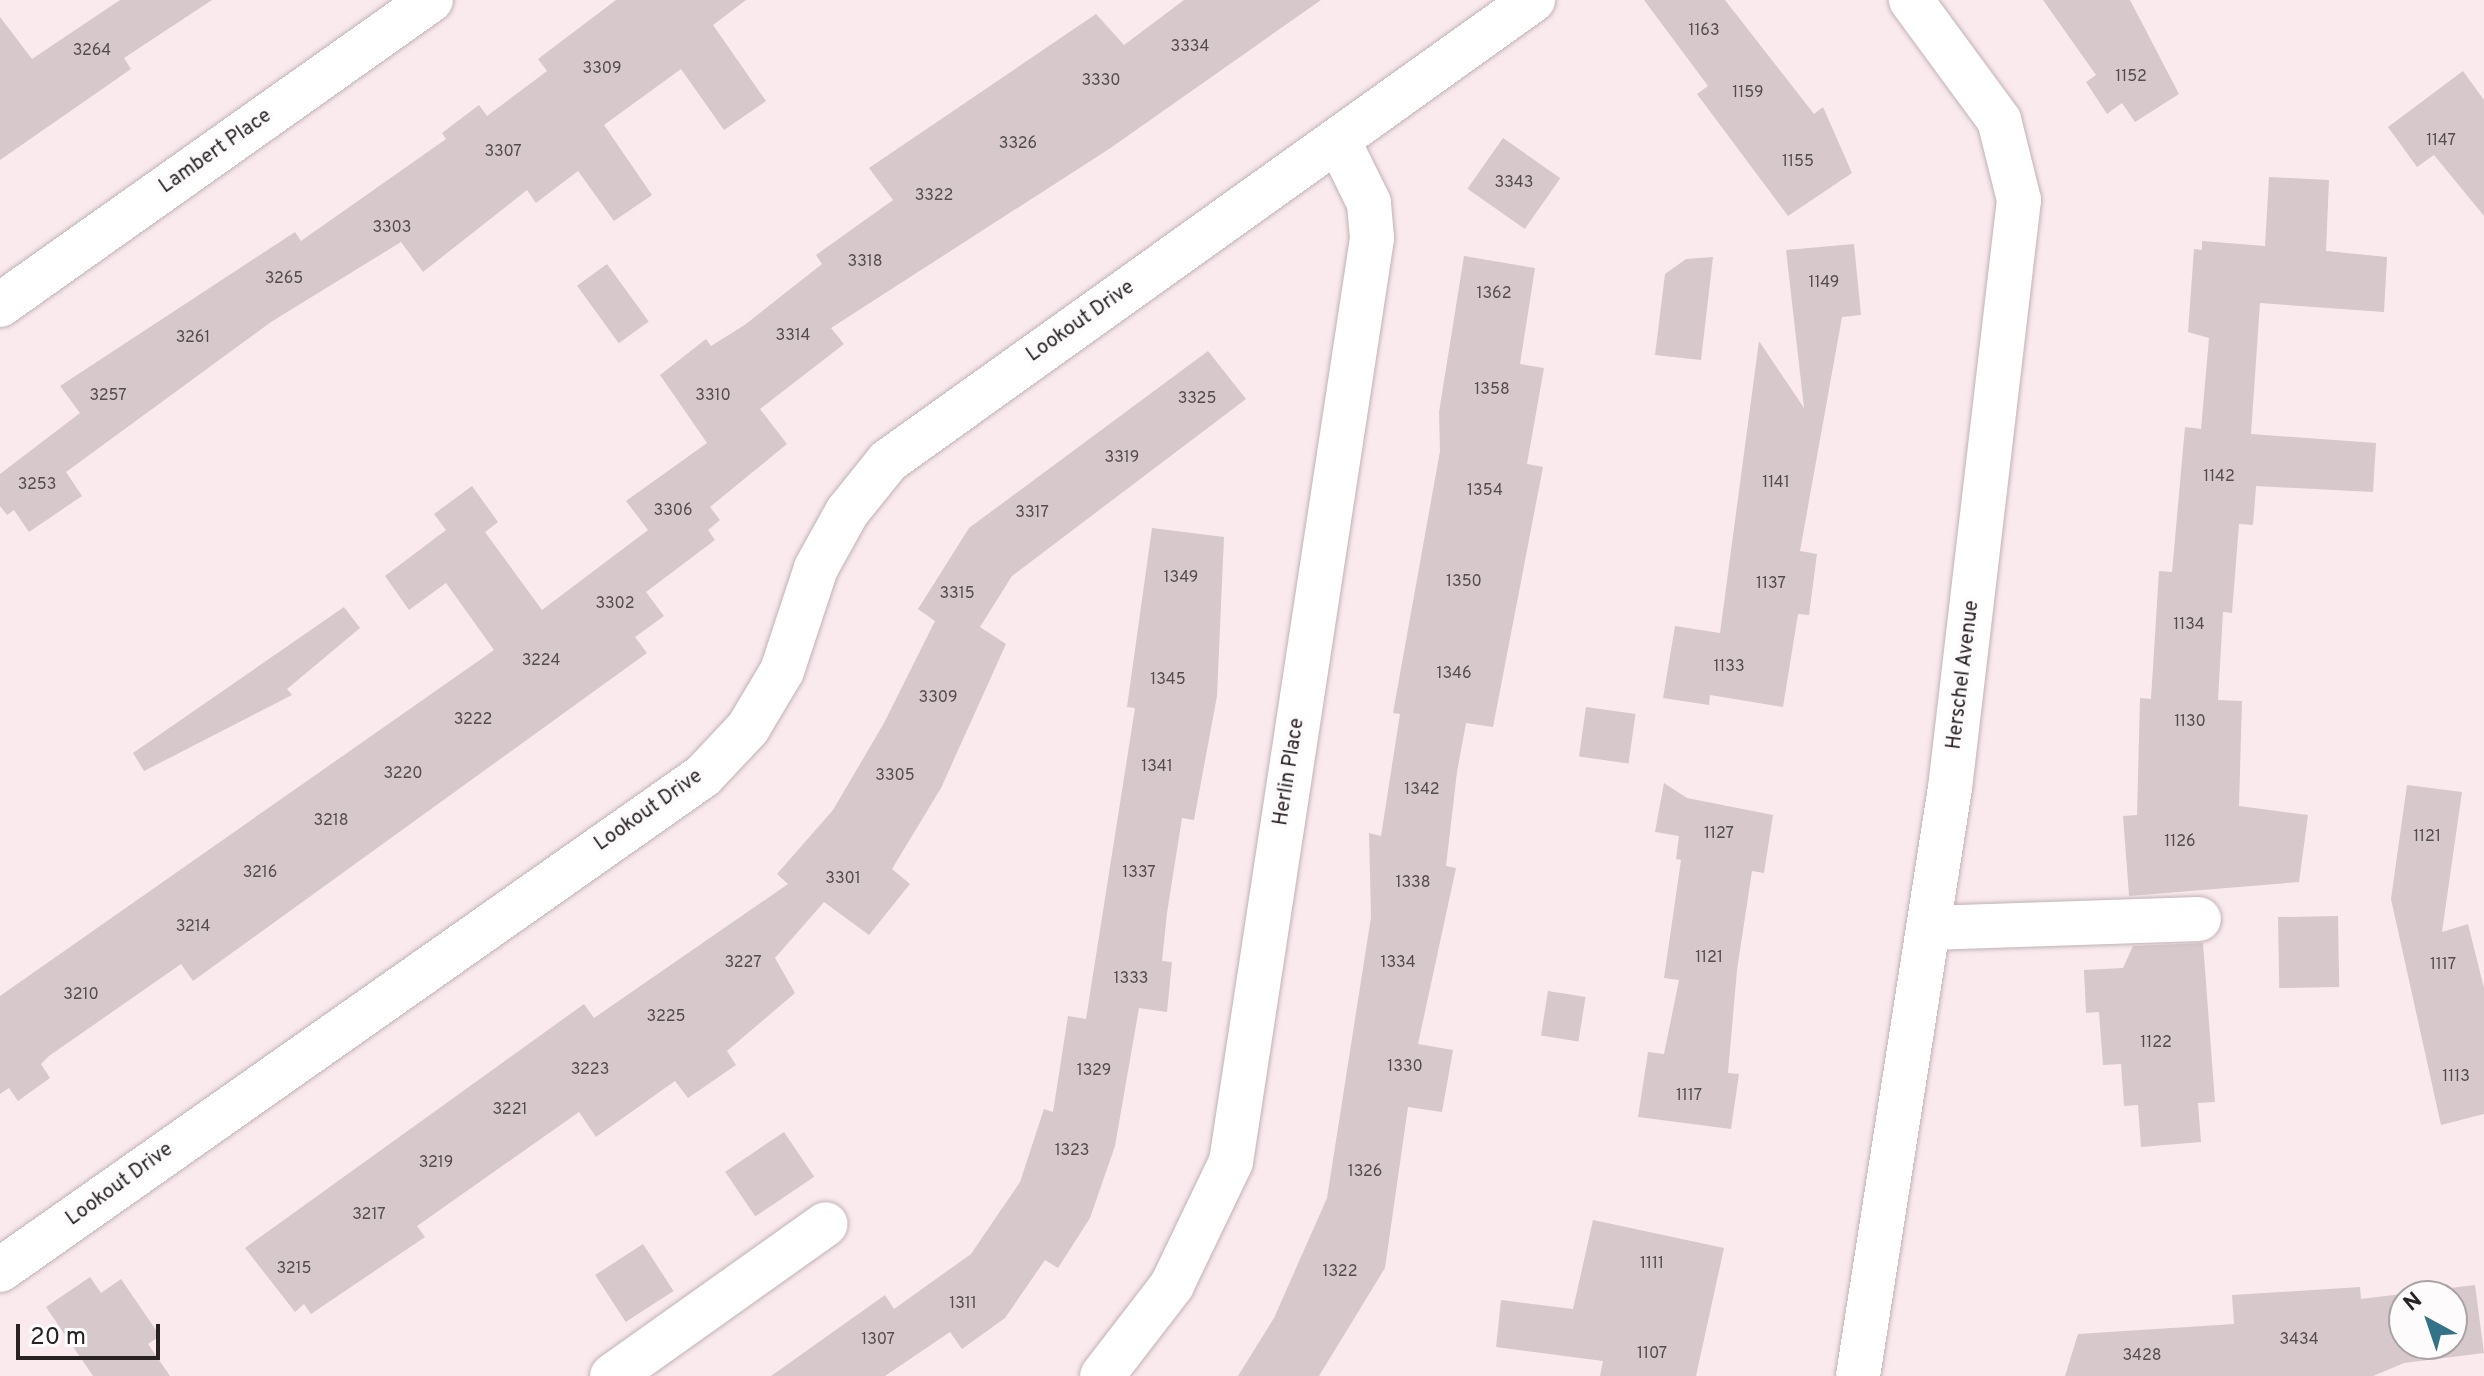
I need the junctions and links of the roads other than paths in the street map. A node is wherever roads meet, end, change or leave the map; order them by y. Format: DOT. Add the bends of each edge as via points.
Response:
graph roads {
  1 [pos="431,0"];
  2 [pos="1533,0"];
  3 [pos="1911,0"];
  4 [pos="1338,140"];
  5 [pos="0,305"];
  6 [pos="2199,919"];
  7 [pos="1929,928"];
  8 [pos="826,1224"];
  9 [pos="0,1270"];
  10 [pos="612,1376"];
  11 [pos="1102,1376"];
  12 [pos="1858,1376"];
  1 -- 5 [label="street, Lambert Place"];
  2 -- 4 [label="street, Lookout Drive"];
  3 -- 7 [label="street, Herschel Avenue" via="1999,120 2019,200"];
  4 -- 9 [label="street, Lookout Drive" via="888,461 847,512 816,568 782,671 748,728 703,776"];
  4 -- 11 [label="street, Herlin Place" via="1369,203 1372,238 1231,1162 1172,1285"];
  6 -- 7 [label="street"];
  7 -- 12 [label="street, Herschel Avenue"];
  8 -- 10 [label="street"];
}
